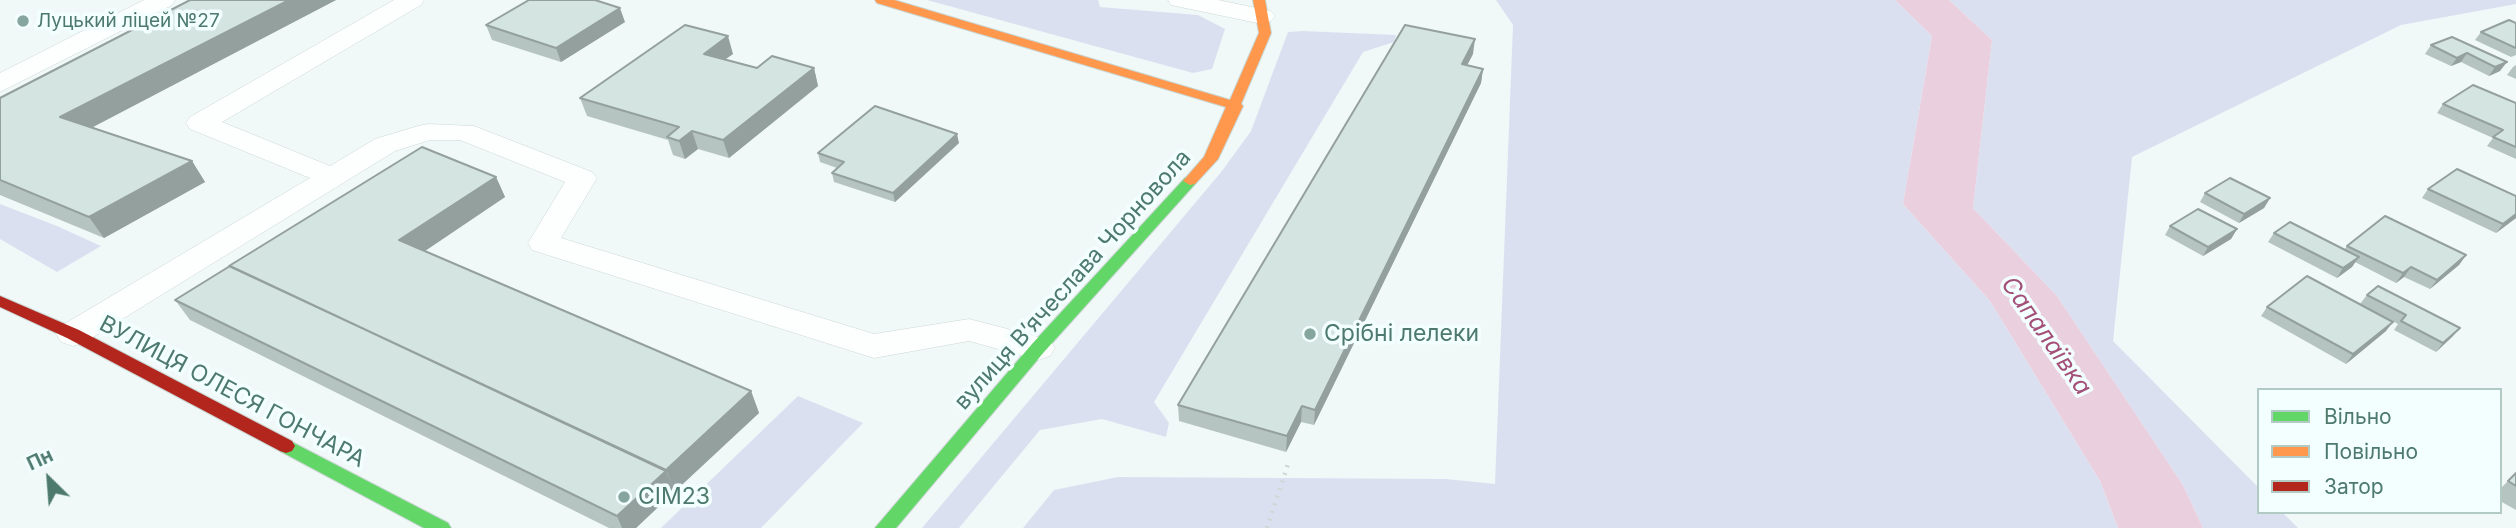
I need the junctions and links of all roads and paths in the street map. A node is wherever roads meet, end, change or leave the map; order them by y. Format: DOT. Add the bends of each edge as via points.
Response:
graph roads {
  1 [pos="163,0"];
  2 [pos="412,0"];
  3 [pos="881,0"];
  4 [pos="1180,0"];
  5 [pos="1260,8"];
  6 [pos="0,84"];
  7 [pos="1236,106"];
  8 [pos="332,177"];
  9 [pos="0,301"];
  10 [pos="73,334"];
  11 [pos="1038,348"];
  12 [pos="1288,464"];
  13 [pos="441,528"];
  14 [pos="884,528"];
  15 [pos="1267,528"];
  1 -- 6 [label="lane"];
  2 -- 8 [label="lane" via="200,123"];
  3 -- 7 [label="street"];
  4 -- 5 [label="lane"];
  5 -- 7 [label="street, вулиця Вʼячеслава Чорновола" via="1265,33"];
  7 -- 11 [label="street, вулиця Вʼячеслава Чорновола" via="1211,159"];
  8 -- 10 [label="lane"];
  8 -- 11 [label="lane" via="385,145 428,132 464,132 582,178 543,243 874,346 969,330"];
  9 -- 10 [label="street, ВУЛИЦЯ ОЛЕСЯ ГОНЧАРА"];
  10 -- 13 [label="street, ВУЛИЦЯ ОЛЕСЯ ГОНЧАРА"];
  11 -- 14 [label="street, вулиця Вʼячеслава Чорновола"];
  12 -- 15 [label="path"];
}
